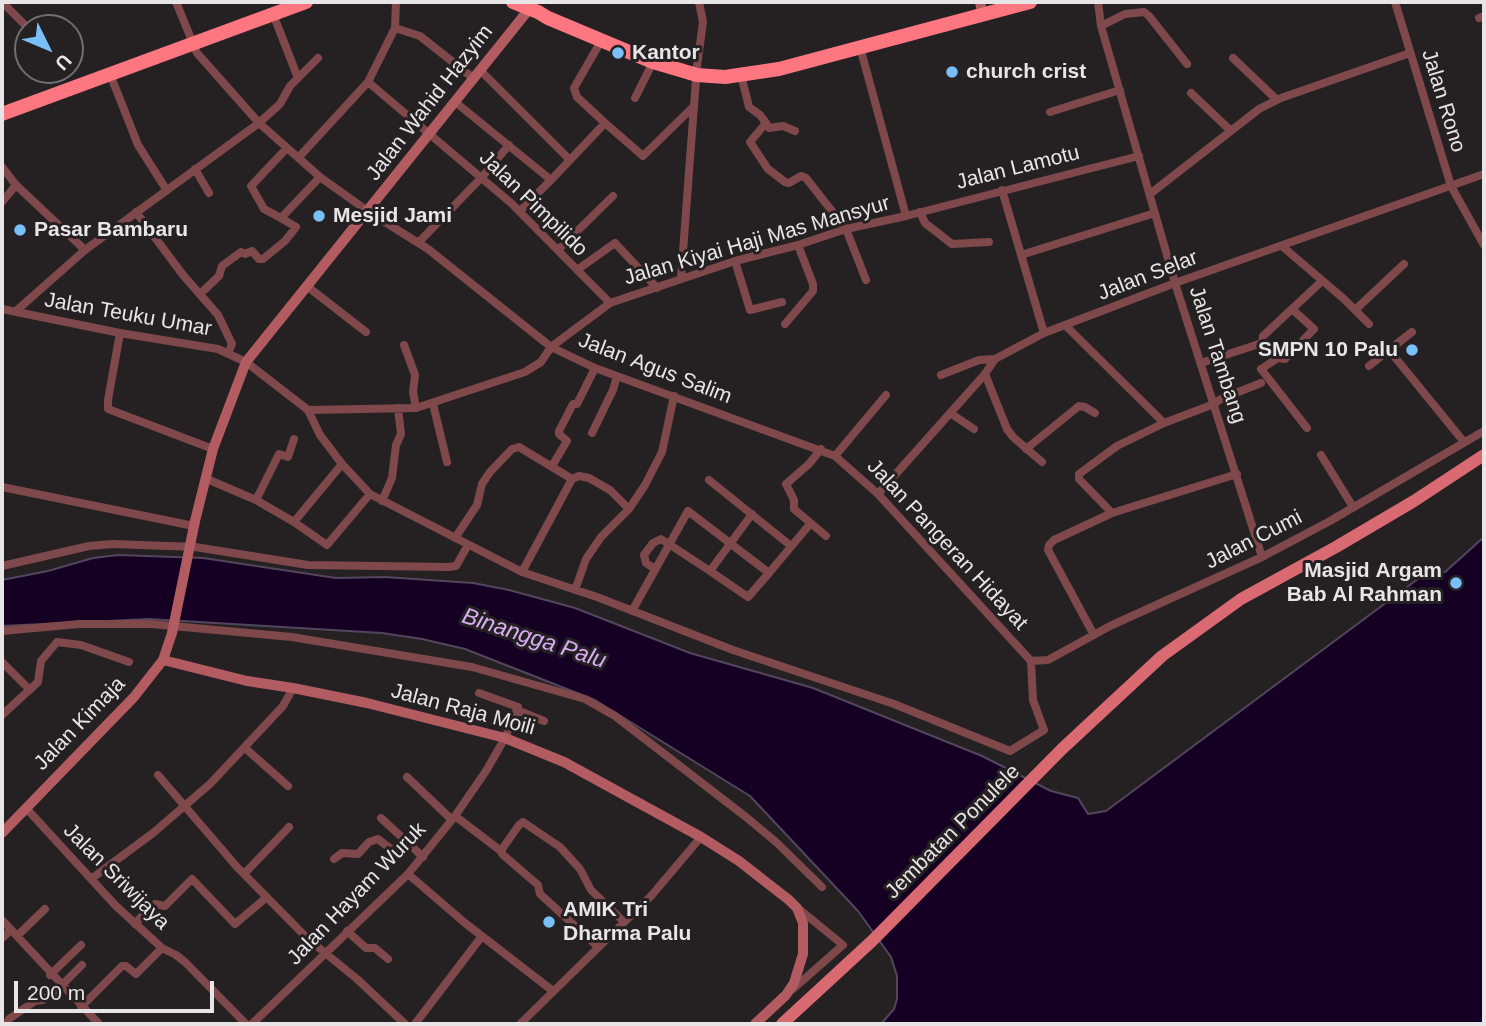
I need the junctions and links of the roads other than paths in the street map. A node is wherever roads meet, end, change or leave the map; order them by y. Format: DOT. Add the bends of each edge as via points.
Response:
graph roads {
  1 [pos="176,2"];
  2 [pos="306,2"];
  3 [pos="396,2"];
  4 [pos="699,2"];
  5 [pos="999,2"];
  6 [pos="1030,2"];
  7 [pos="1098,2"];
  8 [pos="1395,2"];
  9 [pos="980,4"];
  10 [pos="526,6"];
  11 [pos="273,14"];
  12 [pos="1101,26"];
  13 [pos="395,28"];
  14 [pos="601,41"];
  15 [pos="193,44"];
  16 [pos="860,47"];
  17 [pos="1410,53"];
  18 [pos="318,58"];
  19 [pos="1233,58"];
  20 [pos="653,62"];
  21 [pos="1187,64"];
  22 [pos="697,70"];
  23 [pos="110,74"];
  24 [pos="477,74"];
  25 [pos="741,75"];
  26 [pos="298,78"];
  27 [pos="368,82"];
  28 [pos="1120,90"];
  29 [pos="1191,93"];
  30 [pos="635,98"];
  31 [pos="1277,100"];
  32 [pos="454,101"];
  33 [pos="694,106"];
  34 [pos="25,107"];
  35 [pos="1050,112"];
  36 [pos="2,114"];
  37 [pos="605,122"];
  38 [pos="2,123"];
  39 [pos="259,123"];
  40 [pos="766,123"];
  41 [pos="795,131"];
  42 [pos="1231,131"];
  43 [pos="430,133"];
  44 [pos="509,145"];
  45 [pos="288,148"];
  46 [pos="1139,156"];
  47 [pos="299,157"];
  48 [pos="570,160"];
  49 [pos="2,167"];
  50 [pos="187,174"];
  51 [pos="1484,174"];
  52 [pos="320,177"];
  53 [pos="482,177"];
  54 [pos="551,180"];
  55 [pos="16,185"];
  56 [pos="1451,187"];
  57 [pos="166,189"];
  58 [pos="1002,190"];
  59 [pos="209,192"];
  60 [pos="1150,194"];
  61 [pos="613,196"];
  62 [pos="2,202"];
  63 [pos="520,211"];
  64 [pos="136,212"];
  65 [pos="369,212"];
  66 [pos="920,212"];
  67 [pos="1156,213"];
  68 [pos="906,216"];
  69 [pos="281,218"];
  70 [pos="846,229"];
  71 [pos="989,242"];
  72 [pos="418,243"];
  73 [pos="798,245"];
  74 [pos="1484,245"];
  75 [pos="1283,247"];
  76 [pos="85,250"];
  77 [pos="558,250"];
  78 [pos="1021,255"];
  79 [pos="735,261"];
  80 [pos="1404,264"];
  81 [pos="577,270"];
  82 [pos="681,278"];
  83 [pos="866,280"];
  84 [pos="1322,281"];
  85 [pos="1175,283"];
  86 [pos="308,287"];
  87 [pos="657,288"];
  88 [pos="200,294"];
  89 [pos="782,302"];
  90 [pos="610,303"];
  91 [pos="2,309"];
  92 [pos="1292,309"];
  93 [pos="1355,310"];
  94 [pos="16,311"];
  95 [pos="785,324"];
  96 [pos="1369,324"];
  97 [pos="1065,325"];
  98 [pos="366,332"];
  99 [pos="1412,332"];
  100 [pos="120,333"];
  101 [pos="1044,333"];
  102 [pos="1262,343"];
  103 [pos="404,345"];
  104 [pos="551,347"];
  105 [pos="1389,350"];
  106 [pos="228,352"];
  107 [pos="1278,358"];
  108 [pos="995,359"];
  109 [pos="246,362"];
  110 [pos="1201,363"];
  111 [pos="1369,366"];
  112 [pos="595,368"];
  113 [pos="985,374"];
  114 [pos="941,375"];
  115 [pos="617,376"];
  116 [pos="1261,383"];
  117 [pos="886,394"];
  118 [pos="674,396"];
  119 [pos="431,404"];
  120 [pos="1214,404"];
  121 [pos="398,408"];
  122 [pos="417,408"];
  123 [pos="308,410"];
  124 [pos="950,413"];
  125 [pos="1095,413"];
  126 [pos="1164,423"];
  127 [pos="1307,428"];
  128 [pos="974,429"];
  129 [pos="1484,431"];
  130 [pos="593,433"];
  131 [pos="294,439"];
  132 [pos="1464,442"];
  133 [pos="214,449"];
  134 [pos="821,449"];
  135 [pos="1026,449"];
  136 [pos="1321,455"];
  137 [pos="1484,455"];
  138 [pos="835,456"];
  139 [pos="447,462"];
  140 [pos="1042,462"];
  141 [pos="342,464"];
  142 [pos="552,466"];
  143 [pos="1237,474"];
  144 [pos="572,479"];
  145 [pos="207,480"];
  146 [pos="709,480"];
  147 [pos="2,486"];
  148 [pos="370,494"];
  149 [pos="878,494"];
  150 [pos="256,500"];
  151 [pos="382,501"];
  152 [pos="1353,507"];
  153 [pos="629,509"];
  154 [pos="1112,513"];
  155 [pos="752,514"];
  156 [pos="294,522"];
  157 [pos="195,524"];
  158 [pos="810,524"];
  159 [pos="826,536"];
  160 [pos="456,538"];
  161 [pos="731,542"];
  162 [pos="669,543"];
  163 [pos="468,545"];
  164 [pos="791,546"];
  165 [pos="1262,556"];
  166 [pos="2,566"];
  167 [pos="655,569"];
  168 [pos="710,571"];
  169 [pos="522,572"];
  170 [pos="769,573"];
  171 [pos="575,590"];
  172 [pos="632,611"];
  173 [pos="2,631"];
  174 [pos="173,633"];
  175 [pos="1094,635"];
  176 [pos="163,660"];
  177 [pos="1031,661"];
  178 [pos="2,662"];
  179 [pos="129,663"];
  180 [pos="293,688"];
  181 [pos="30,690"];
  182 [pos="479,692"];
  183 [pos="517,710"];
  184 [pos="2,715"];
  185 [pos="544,721"];
  186 [pos="505,738"];
  187 [pos="245,748"];
  188 [pos="158,775"];
  189 [pos="407,777"];
  190 [pos="288,786"];
  191 [pos="186,807"];
  192 [pos="26,808"];
  193 [pos="381,818"];
  194 [pos="454,818"];
  195 [pos="289,827"];
  196 [pos="2,833"];
  197 [pos="701,837"];
  198 [pos="409,844"];
  199 [pos="501,852"];
  200 [pos="423,857"];
  201 [pos="334,859"];
  202 [pos="244,874"];
  203 [pos="408,874"];
  204 [pos="91,879"];
  205 [pos="822,887"];
  206 [pos="267,897"];
  207 [pos="797,908"];
  208 [pos="45,909"];
  209 [pos="2,920"];
  210 [pos="623,921"];
  211 [pos="135,925"];
  212 [pos="347,932"];
  213 [pos="14,933"];
  214 [pos="482,936"];
  215 [pos="2,938"];
  216 [pos="81,945"];
  217 [pos="597,946"];
  218 [pos="162,948"];
  219 [pos="325,954"];
  220 [pos="388,959"];
  221 [pos="82,965"];
  222 [pos="50,975"];
  223 [pos="62,985"];
  224 [pos="553,991"];
  225 [pos="786,995"];
  226 [pos="81,1007"];
  227 [pos="94,1023"];
  228 [pos="7,1024"];
  229 [pos="246,1024"];
  230 [pos="252,1024"];
  231 [pos="405,1024"];
  232 [pos="415,1024"];
  233 [pos="520,1024"];
  234 [pos="755,1024"];
  235 [pos="782,1024"];
  1 -- 15 [label="street, Jalan Agus Salim"];
  2 -- 11 [label="highway"];
  3 -- 13 [label="street"];
  4 -- 22 [label="street" via="703,22"];
  5 -- 9 [label="highway"];
  6 -- 16 [label="highway"];
  7 -- 12 [label="street, Jalan Tambang"];
  8 -- 17 [label="street, Jalan Rono"];
  9 -- 22 [label="highway" via="858,42 755,66"];
  10 -- 14 [label="highway"];
  10 -- 22 [label="highway"];
  10 -- 24 [label="street, Jalan Wahid Hazyim"];
  11 -- 15 [label="highway"];
  11 -- 26 [label="street"];
  12 -- 21 [label="street" via="1125,14 1143,12"];
  12 -- 28 [label="street, Jalan Tambang"];
  13 -- 24 [label="street" via="420,36"];
  13 -- 27 [label="street"];
  14 -- 20 [label="highway"];
  14 -- 37 [label="street" via="574,88 577,97"];
  15 -- 23 [label="highway"];
  15 -- 39 [label="street, Jalan Agus Salim"];
  16 -- 25 [label="highway"];
  16 -- 68 [label="street"];
  17 -- 31 [label="street"];
  17 -- 56 [label="street, Jalan Rono"];
  18 -- 26 [label="street"];
  19 -- 31 [label="street"];
  20 -- 22 [label="highway"];
  20 -- 30 [label="street"];
  22 -- 25 [label="highway"];
  22 -- 33 [label="street"];
  23 -- 34 [label="highway"];
  23 -- 57 [label="street" via="138,145"];
  24 -- 32 [label="street, Jalan Wahid Hazyim"];
  24 -- 48 [label="street"];
  25 -- 40 [label="street" via="747,103"];
  26 -- 39 [label="street" via="282,102"];
  27 -- 43 [label="street, Jalan Pimpilido"];
  27 -- 47 [label="street"];
  28 -- 35 [label="street"];
  28 -- 46 [label="street, Jalan Tambang"];
  29 -- 42 [label="street"];
  31 -- 42 [label="street"];
  32 -- 43 [label="street, Jalan Wahid Hazyim"];
  32 -- 44 [label="street"];
  33 -- 37 [label="street" via="643,156"];
  33 -- 82 [label="street"];
  34 -- 36 [label="highway"];
  34 -- 38 [label="highway"];
  37 -- 48 [label="street"];
  39 -- 45 [label="street, Jalan Agus Salim"];
  39 -- 50 [label="street"];
  40 -- 41 [label="street" via="769,128 783,126"];
  40 -- 70 [label="street" via="750,142 763,163 788,184 804,176"];
  42 -- 60 [label="street"];
  43 -- 53 [label="street, Jalan Pimpilido"];
  43 -- 65 [label="street, Jalan Wahid Hazyim"];
  44 -- 53 [label="street"];
  44 -- 54 [label="street"];
  45 -- 47 [label="street, Jalan Agus Salim"];
  45 -- 69 [label="street" via="250,186 264,209"];
  46 -- 58 [label="street, Jalan Lamotu"];
  46 -- 60 [label="street, Jalan Tambang"];
  47 -- 52 [label="street, Jalan Agus Salim"];
  48 -- 54 [label="street"];
  49 -- 55 [label="street"];
  50 -- 57 [label="street"];
  50 -- 59 [label="street"];
  51 -- 56 [label="street, Jalan Selar"];
  52 -- 65 [label="street, Jalan Agus Salim"];
  52 -- 69 [label="street"];
  53 -- 63 [label="street, Jalan Pimpilido"];
  53 -- 72 [label="street"];
  54 -- 63 [label="street"];
  55 -- 62 [label="street"];
  55 -- 76 [label="street"];
  56 -- 74 [label="street, Jalan Rono"];
  56 -- 75 [label="street, Jalan Selar"];
  57 -- 64 [label="street"];
  58 -- 66 [label="street, Jalan Lamotu"];
  58 -- 78 [label="street"];
  60 -- 67 [label="street, Jalan Tambang"];
  61 -- 77 [label="street"];
  63 -- 77 [label="street, Jalan Pimpilido"];
  64 -- 76 [label="street"];
  64 -- 88 [label="street"];
  65 -- 72 [label="street, Jalan Agus Salim"];
  65 -- 86 [label="street, Jalan Wahid Hazyim"];
  66 -- 68 [label="street, Jalan Lamotu"];
  66 -- 71 [label="street" via="925,223 952,244"];
  67 -- 78 [label="street"];
  67 -- 85 [label="street, Jalan Tambang"];
  68 -- 70 [label="street, Jalan Kiyai Haji Mas Mansyur"];
  69 -- 88 [label="street" via="296,227 288,238 263,260 252,251 241,252 222,265 219,276"];
  70 -- 73 [label="street, Jalan Kiyai Haji Mas Mansyur"];
  70 -- 83 [label="street"];
  72 -- 104 [label="street, Jalan Agus Salim"];
  73 -- 79 [label="street, Jalan Kiyai Haji Mas Mansyur"];
  73 -- 95 [label="street" via="813,291"];
  75 -- 84 [label="street"];
  75 -- 85 [label="street, Jalan Selar"];
  76 -- 94 [label="street"];
  77 -- 81 [label="street, Jalan Pimpilido"];
  78 -- 101 [label="street"];
  79 -- 82 [label="street, Jalan Kiyai Haji Mas Mansyur"];
  79 -- 89 [label="street" via="750,310"];
  80 -- 93 [label="street"];
  81 -- 87 [label="street" via="615,243"];
  81 -- 90 [label="street, Jalan Pimpilido"];
  82 -- 87 [label="street, Jalan Kiyai Haji Mas Mansyur"];
  84 -- 92 [label="street"];
  84 -- 93 [label="street"];
  85 -- 97 [label="street, Jalan Selar"];
  85 -- 110 [label="street, Jalan Tambang"];
  86 -- 98 [label="street"];
  86 -- 109 [label="street, Jalan Wahid Hazyim"];
  87 -- 90 [label="street, Jalan Kiyai Haji Mas Mansyur"];
  88 -- 106 [label="street" via="225,327 232,344"];
  90 -- 104 [label="street, Jalan Kiyai Haji Mas Mansyur"];
  91 -- 94 [label="street, Jalan Teuku Umar"];
  92 -- 102 [label="street" via="1263,336"];
  92 -- 107 [label="street" via="1314,328 1285,359"];
  93 -- 96 [label="street"];
  94 -- 100 [label="street, Jalan Teuku Umar"];
  97 -- 101 [label="street, Jalan Selar"];
  97 -- 126 [label="street"];
  99 -- 105 [label="street"];
  100 -- 106 [label="street, Jalan Teuku Umar"];
  100 -- 133 [label="street" via="108,409"];
  101 -- 108 [label="street, Jalan Selar"];
  102 -- 107 [label="street"];
  102 -- 110 [label="street"];
  103 -- 122 [label="street" via="415,375"];
  104 -- 112 [label="street, Jalan Agus Salim"];
  104 -- 119 [label="street, Jalan Kiyai Haji Mas Mansyur" via="541,362 526,372"];
  105 -- 111 [label="street"];
  105 -- 132 [label="street"];
  106 -- 109 [label="street, Jalan Teuku Umar"];
  107 -- 127 [label="street" via="1261,369"];
  108 -- 113 [label="street, Jalan Selar"];
  108 -- 114 [label="street" via="979,360"];
  109 -- 123 [label="street"];
  109 -- 133 [label="street, Jalan Wahid Hazyim"];
  110 -- 120 [label="street, Jalan Tambang"];
  112 -- 115 [label="street, Jalan Agus Salim"];
  112 -- 142 [label="street" via="559,431 567,441"];
  113 -- 124 [label="street, Jalan Selar"];
  113 -- 135 [label="street" via="1003,422"];
  115 -- 118 [label="street, Jalan Agus Salim"];
  115 -- 130 [label="street"];
  116 -- 120 [label="street"];
  117 -- 138 [label="street"];
  118 -- 134 [label="street, Jalan Agus Salim"];
  118 -- 153 [label="street" via="662,452"];
  119 -- 122 [label="street, Jalan Kiyai Haji Mas Mansyur"];
  119 -- 139 [label="street"];
  120 -- 126 [label="street"];
  120 -- 143 [label="street, Jalan Tambang"];
  121 -- 122 [label="street, Jalan Kiyai Haji Mas Mansyur"];
  121 -- 123 [label="street, Jalan Kiyai Haji Mas Mansyur"];
  121 -- 151 [label="street" via="401,434"];
  123 -- 141 [label="street"];
  124 -- 128 [label="street"];
  124 -- 149 [label="street, Jalan Selar"];
  125 -- 135 [label="street" via="1079,406"];
  126 -- 154 [label="street" via="1117,446 1079,474"];
  129 -- 132 [label="street, Jalan Cumi"];
  131 -- 150 [label="street" via="288,457 279,454"];
  132 -- 152 [label="street, Jalan Cumi"];
  133 -- 145 [label="street, Jalan Wahid Hazyim"];
  134 -- 138 [label="street, Jalan Agus Salim"];
  134 -- 158 [label="street" via="786,484 793,507"];
  135 -- 140 [label="street"];
  136 -- 152 [label="street"];
  137 -- 235 [label="main road, Jembatan Ponulele" via="1414,501 1241,599 1161,656"];
  138 -- 149 [label="street, Jalan Pangeran Hidayat"];
  141 -- 148 [label="street"];
  141 -- 156 [label="street"];
  142 -- 144 [label="street"];
  142 -- 160 [label="street" via="520,447 512,449 482,484 477,505"];
  143 -- 154 [label="street"];
  143 -- 165 [label="street, Jalan Tambang"];
  144 -- 153 [label="street" via="589,478"];
  144 -- 169 [label="street"];
  145 -- 150 [label="street"];
  145 -- 157 [label="street, Jalan Wahid Hazyim"];
  146 -- 155 [label="street"];
  147 -- 157 [label="street"];
  148 -- 151 [label="street"];
  148 -- 156 [label="street" via="329,544"];
  149 -- 177 [label="street, Jalan Pangeran Hidayat"];
  150 -- 156 [label="street"];
  151 -- 160 [label="street"];
  152 -- 165 [label="street, Jalan Cumi"];
  153 -- 171 [label="street" via="586,559"];
  154 -- 175 [label="street" via="1054,540 1048,550"];
  155 -- 161 [label="street"];
  155 -- 164 [label="street"];
  157 -- 174 [label="street, Jalan Wahid Hazyim, bridge"];
  158 -- 159 [label="street"];
  158 -- 164 [label="street"];
  160 -- 163 [label="street"];
  161 -- 162 [label="street" via="689,511"];
  161 -- 168 [label="street"];
  161 -- 170 [label="street"];
  162 -- 167 [label="street"];
  162 -- 167 [label="street" via="657,540 646,551 645,561"];
  162 -- 168 [label="street"];
  163 -- 166 [label="street" via="453,567 309,565 195,547 113,544"];
  163 -- 169 [label="street"];
  164 -- 170 [label="street"];
  165 -- 175 [label="street, Jalan Cumi"];
  167 -- 172 [label="street"];
  168 -- 170 [label="street" via="748,597"];
  169 -- 171 [label="street"];
  171 -- 172 [label="street"];
  172 -- 177 [label="street" via="894,704 1010,751 1044,730 1033,700"];
  173 -- 205 [label="street" via="151,624 292,637 472,667 585,699 624,722 746,817"];
  174 -- 176 [label="street, Jalan Kimaja"];
  175 -- 177 [label="street, Jalan Cumi" via="1048,660"];
  176 -- 180 [label="street, Jalan Raja Moili"];
  176 -- 192 [label="street, Jalan Kimaja" via="134,697"];
  178 -- 181 [label="street"];
  179 -- 181 [label="street" via="81,645 57,642 42,659 38,682"];
  180 -- 186 [label="street, Jalan Raja Moili"];
  180 -- 187 [label="street"];
  181 -- 184 [label="street"];
  182 -- 183 [label="street"];
  183 -- 185 [label="street"];
  183 -- 186 [label="street, Jalan Hayam Wuruk"];
  186 -- 194 [label="street, Jalan Hayam Wuruk"];
  186 -- 197 [label="street, Jalan Raja Moili" via="573,766"];
  187 -- 190 [label="street"];
  187 -- 191 [label="street"];
  188 -- 191 [label="street"];
  189 -- 194 [label="street"];
  191 -- 202 [label="street"];
  191 -- 204 [label="street"];
  192 -- 196 [label="street, Jalan Kimaja"];
  192 -- 204 [label="street, Jalan Sriwijaya"];
  193 -- 198 [label="street"];
  194 -- 199 [label="street"];
  194 -- 200 [label="street, Jalan Hayam Wuruk"];
  195 -- 202 [label="street"];
  197 -- 207 [label="street, Jalan Raja Moili"];
  197 -- 210 [label="street" via="667,879"];
  198 -- 200 [label="street"];
  198 -- 201 [label="street" via="396,853 378,839 358,854 342,853"];
  199 -- 210 [label="street" via="519,825 529,825 569,856 591,890"];
  199 -- 217 [label="street"];
  200 -- 203 [label="street, Jalan Hayam Wuruk"];
  202 -- 206 [label="street"];
  203 -- 212 [label="street, Jalan Hayam Wuruk"];
  203 -- 214 [label="street"];
  204 -- 211 [label="street, Jalan Sriwijaya"];
  206 -- 211 [label="street" via="235,923 192,878 165,906 151,906"];
  206 -- 219 [label="street"];
  207 -- 225 [label="street" via="803,923 803,954"];
  207 -- 225 [label="street" via="843,945"];
  208 -- 213 [label="street"];
  209 -- 213 [label="street"];
  210 -- 217 [label="street"];
  211 -- 218 [label="street, Jalan Sriwijaya"];
  212 -- 219 [label="street, Jalan Hayam Wuruk"];
  212 -- 220 [label="street"];
  213 -- 215 [label="street"];
  213 -- 222 [label="street"];
  214 -- 224 [label="street"];
  214 -- 232 [label="street"];
  216 -- 222 [label="street"];
  217 -- 224 [label="street"];
  218 -- 226 [label="street" via="136,974 122,966"];
  218 -- 229 [label="street, Jalan Sriwijaya" via="184,962"];
  219 -- 230 [label="street, Jalan Hayam Wuruk"];
  219 -- 231 [label="street"];
  221 -- 223 [label="street"];
  222 -- 223 [label="street"];
  223 -- 226 [label="street"];
  223 -- 228 [label="street"];
  224 -- 233 [label="street"];
  225 -- 234 [label="street"];
  226 -- 227 [label="street"];
}
